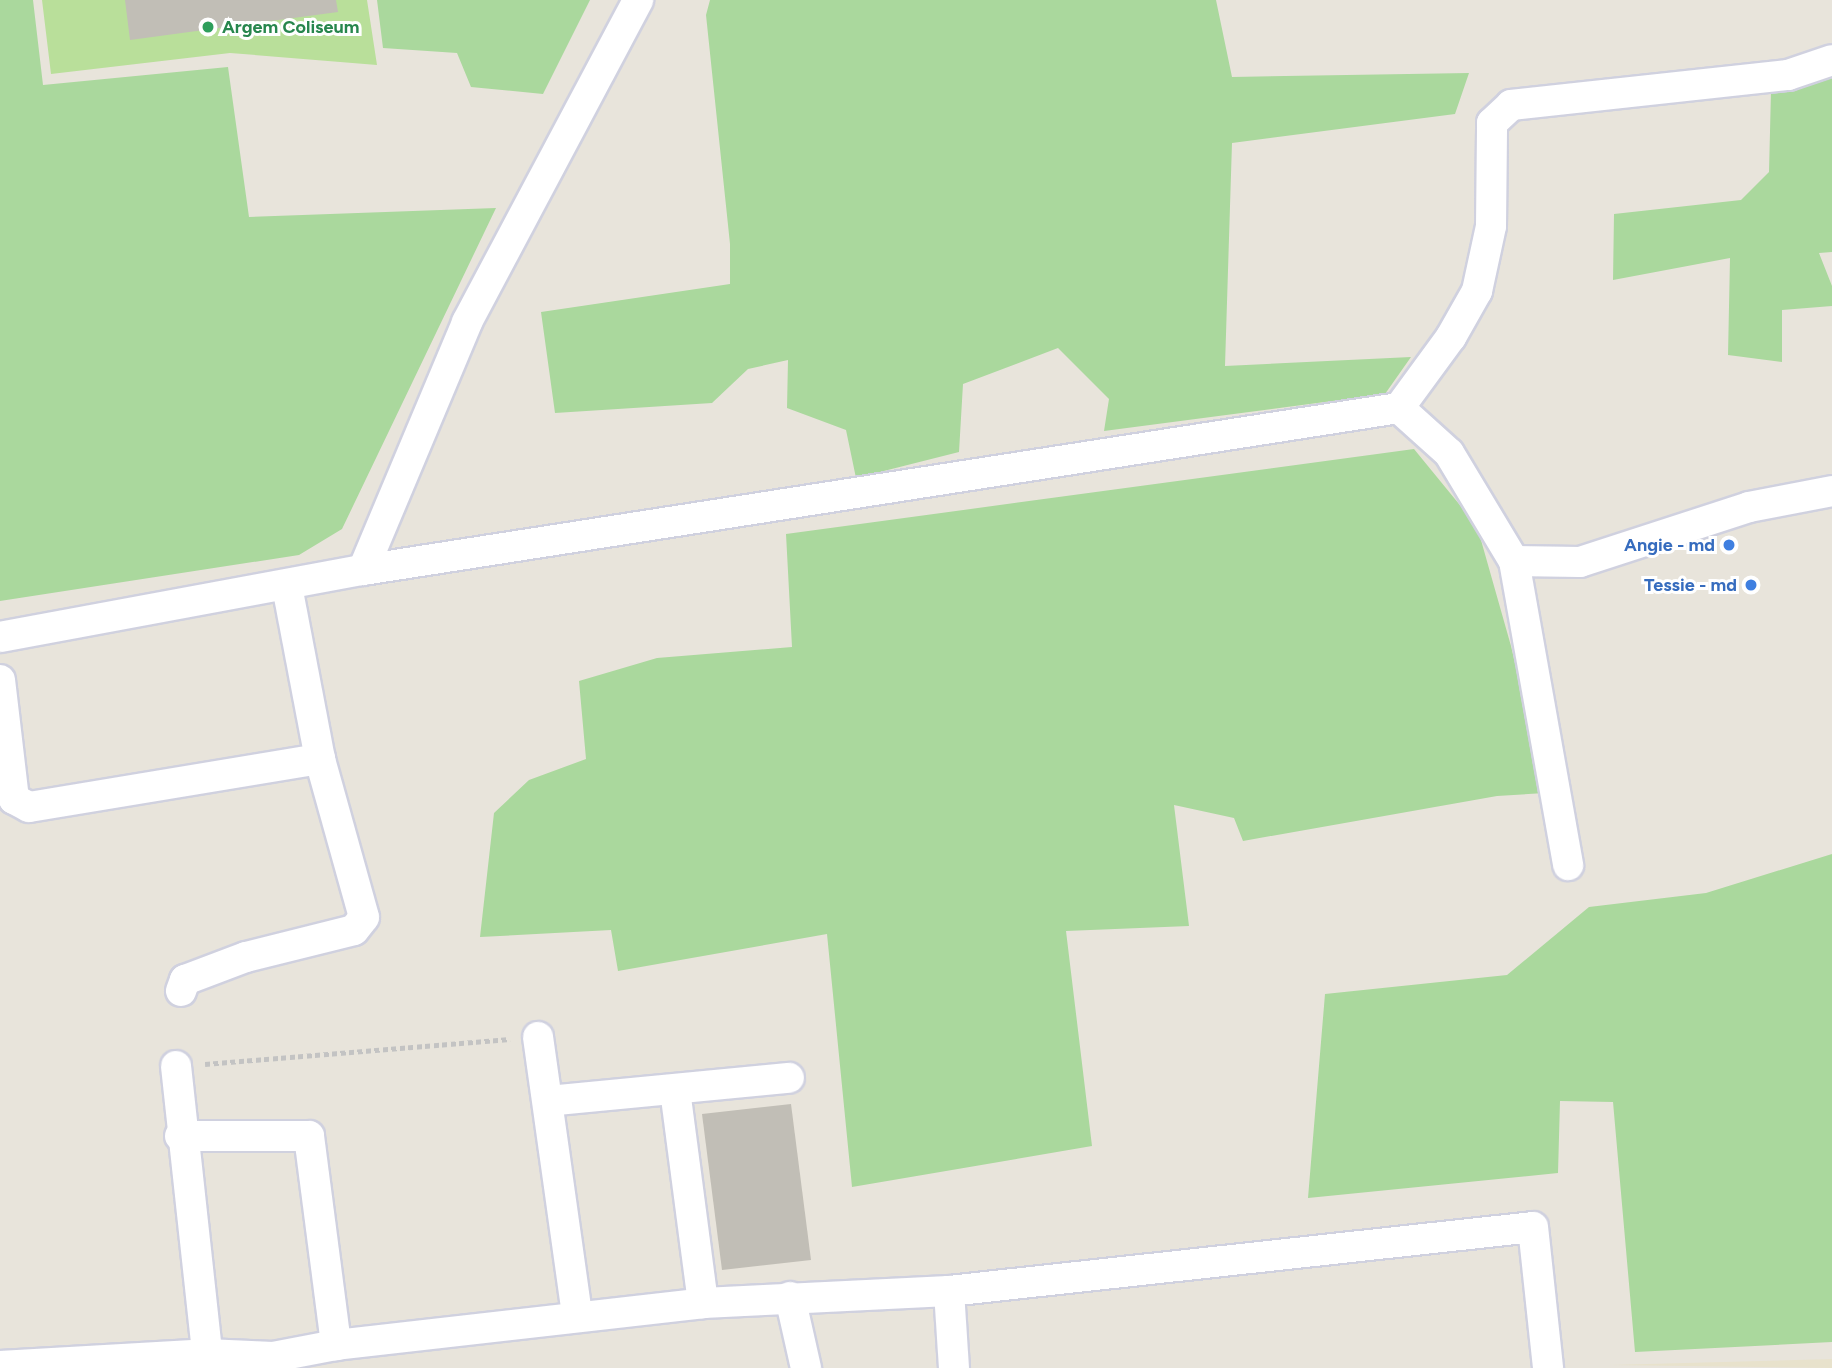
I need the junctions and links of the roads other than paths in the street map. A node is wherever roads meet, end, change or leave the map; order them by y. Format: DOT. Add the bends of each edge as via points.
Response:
graph roads {
  1 [pos="638,0"];
  2 [pos="1832,60"];
  3 [pos="1399,408"];
  4 [pos="1832,491"];
  5 [pos="1514,561"];
  6 [pos="363,570"];
  7 [pos="287,586"];
  8 [pos="0,637"];
  9 [pos="0,680"];
  10 [pos="320,759"];
  11 [pos="1568,865"];
  12 [pos="181,991"];
  13 [pos="538,1037"];
  14 [pos="176,1066"];
  15 [pos="789,1078"];
  16 [pos="675,1090"];
  17 [pos="548,1101"];
  18 [pos="180,1136"];
  19 [pos="949,1291"];
  20 [pos="790,1297"];
  21 [pos="703,1303"];
  22 [pos="577,1316"];
  23 [pos="336,1345"];
  24 [pos="207,1361"];
  25 [pos="0,1366"];
  26 [pos="806,1368"];
  27 [pos="954,1368"];
  28 [pos="1548,1368"];
  1 -- 6 [label="street" via="467,322"];
  2 -- 3 [label="street" via="1788,75 1511,105 1492,123 1491,226 1477,291 1451,337"];
  3 -- 5 [label="street" via="1449,453"];
  3 -- 6 [label="street"];
  4 -- 5 [label="street" via="1749,507 1580,562"];
  5 -- 11 [label="street"];
  6 -- 7 [label="street"];
  7 -- 8 [label="street"];
  7 -- 10 [label="street"];
  9 -- 10 [label="street" via="14,799 29,807"];
  10 -- 12 [label="street" via="364,917 354,930 246,957 185,980"];
  13 -- 17 [label="street"];
  14 -- 18 [label="street"];
  15 -- 16 [label="street"];
  16 -- 17 [label="street"];
  16 -- 21 [label="street"];
  17 -- 22 [label="street"];
  18 -- 23 [label="street" via="309,1136"];
  18 -- 24 [label="street"];
  19 -- 20 [label="street"];
  19 -- 27 [label="street"];
  19 -- 28 [label="street" via="1533,1227"];
  20 -- 21 [label="street"];
  20 -- 26 [label="street"];
  21 -- 22 [label="street"];
  22 -- 23 [label="street"];
  23 -- 24 [label="street" via="273,1357"];
  24 -- 25 [label="street"];
}
